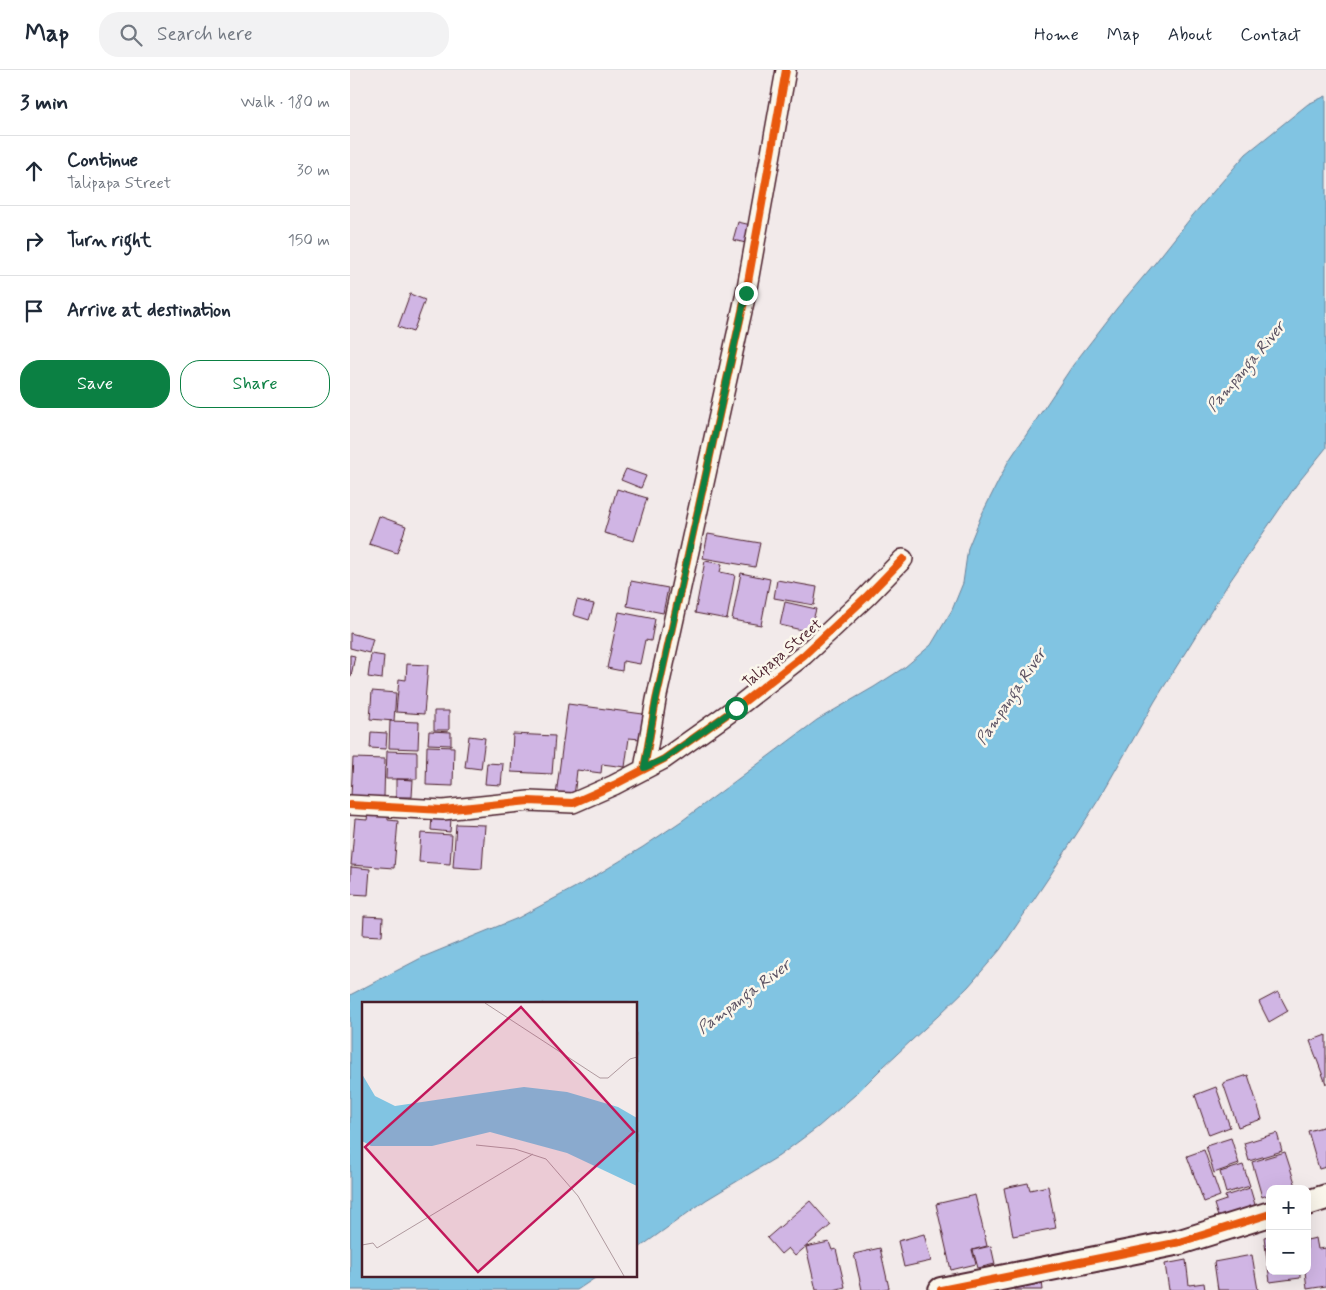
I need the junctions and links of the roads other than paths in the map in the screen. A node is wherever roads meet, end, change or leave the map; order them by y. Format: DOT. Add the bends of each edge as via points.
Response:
graph roads {
  1 [pos="786,70"];
  2 [pos="903,559"];
  3 [pos="644,768"];
  4 [pos="350,805"];
  5 [pos="1326,1197"];
  6 [pos="1311,1202"];
  7 [pos="1266,1215"];
  8 [pos="941,1290"];
  1 -- 3 [label="street" via="746,293 656,700"];
  2 -- 3 [label="street, Talipapa Street" via="804,655 664,759"];
  3 -- 4 [label="street, Talipapa Street" via="573,803 529,801 443,810"];
  5 -- 6 [label="street"];
  7 -- 8 [label="street" via="1180,1242"];
}
